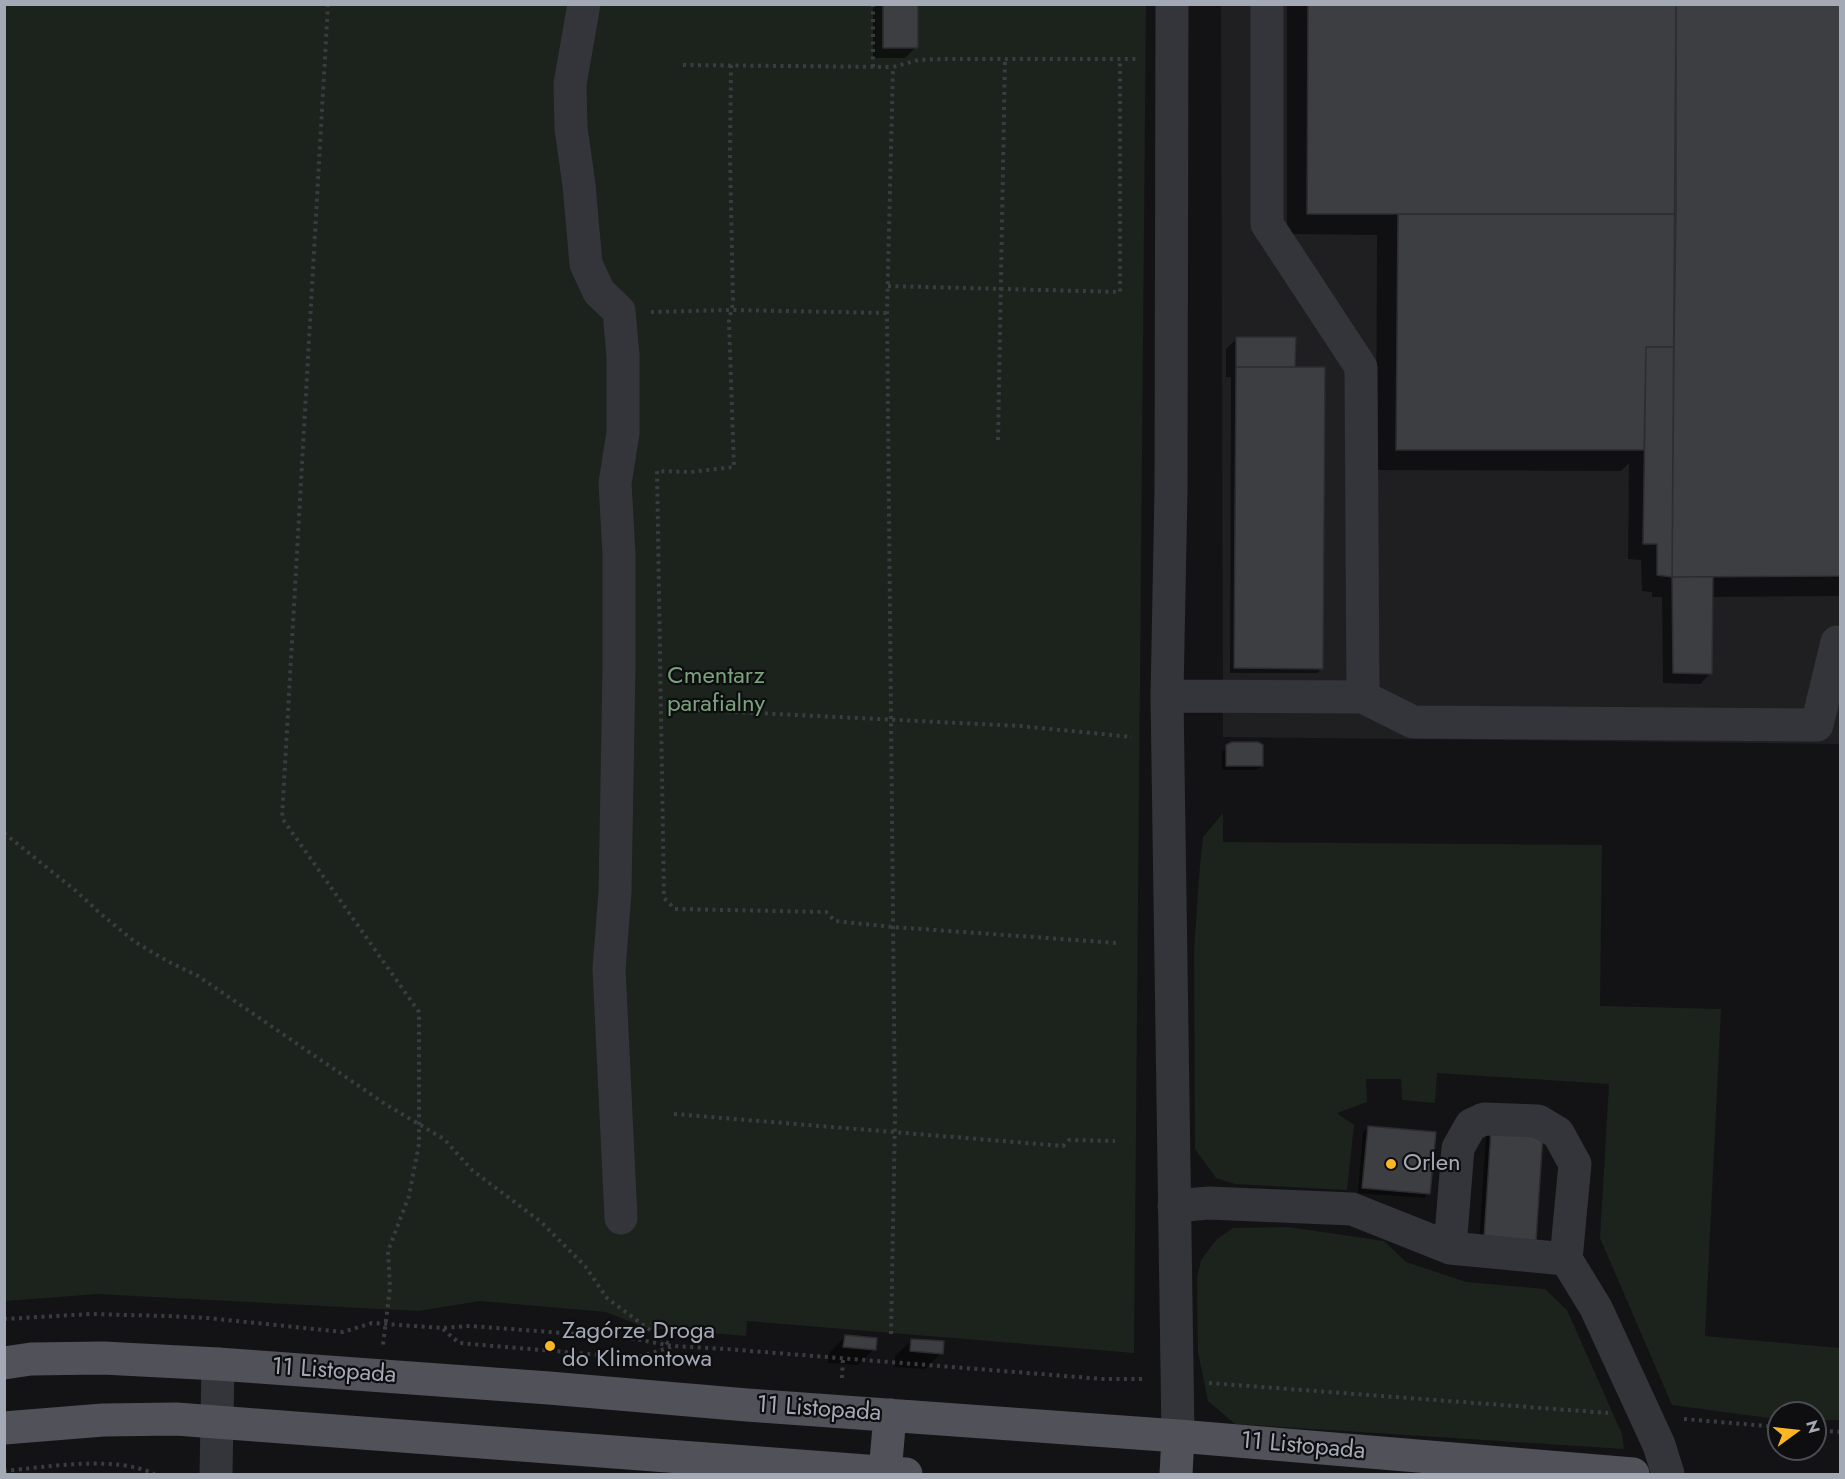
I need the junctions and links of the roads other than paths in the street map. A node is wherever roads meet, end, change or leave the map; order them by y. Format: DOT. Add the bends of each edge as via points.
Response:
graph roads {
  1 [pos="584,4"];
  2 [pos="1172,4"];
  3 [pos="1267,4"];
  4 [pos="1837,642"];
  5 [pos="1167,696"];
  6 [pos="1363,697"];
  7 [pos="1174,1206"];
  8 [pos="621,1218"];
  9 [pos="1450,1248"];
  10 [pos="1566,1259"];
  11 [pos="4,1363"];
  12 [pos="218,1364"];
  13 [pos="890,1415"];
  14 [pos="216,1422"];
  15 [pos="4,1428"];
  16 [pos="1178,1436"];
  17 [pos="216,1474"];
  18 [pos="892,1474"];
  19 [pos="1176,1474"];
  20 [pos="1633,1474"];
  21 [pos="1668,1474"];
  1 -- 8 [label="street" via="570,84 586,264 599,292 619,311 623,356 623,433 615,483 619,668 615,892 609,969"];
  2 -- 5 [label="street"];
  3 -- 6 [label="street" via="1267,224 1361,367"];
  4 -- 6 [label="street" via="1817,725 1413,722"];
  5 -- 6 [label="street"];
  5 -- 7 [label="street"];
  7 -- 9 [label="street" via="1209,1203 1352,1209"];
  7 -- 16 [label="street"];
  9 -- 10 [label="street"];
  9 -- 10 [label="street" via="1458,1148 1471,1125 1484,1119 1538,1121 1558,1133 1575,1164"];
  10 -- 21 [label="street" via="1596,1308"];
  11 -- 12 [label="main road, 11 Listopada" via="103,1358"];
  12 -- 13 [label="main road, 11 Listopada"];
  12 -- 14 [label="street"];
  13 -- 16 [label="main road, 11 Listopada"];
  13 -- 18 [label="main road"];
  14 -- 15 [label="main road" via="103,1420"];
  14 -- 17 [label="street"];
  14 -- 18 [label="main road"];
  16 -- 19 [label="main road"];
  16 -- 20 [label="main road, 11 Listopada"];
}
